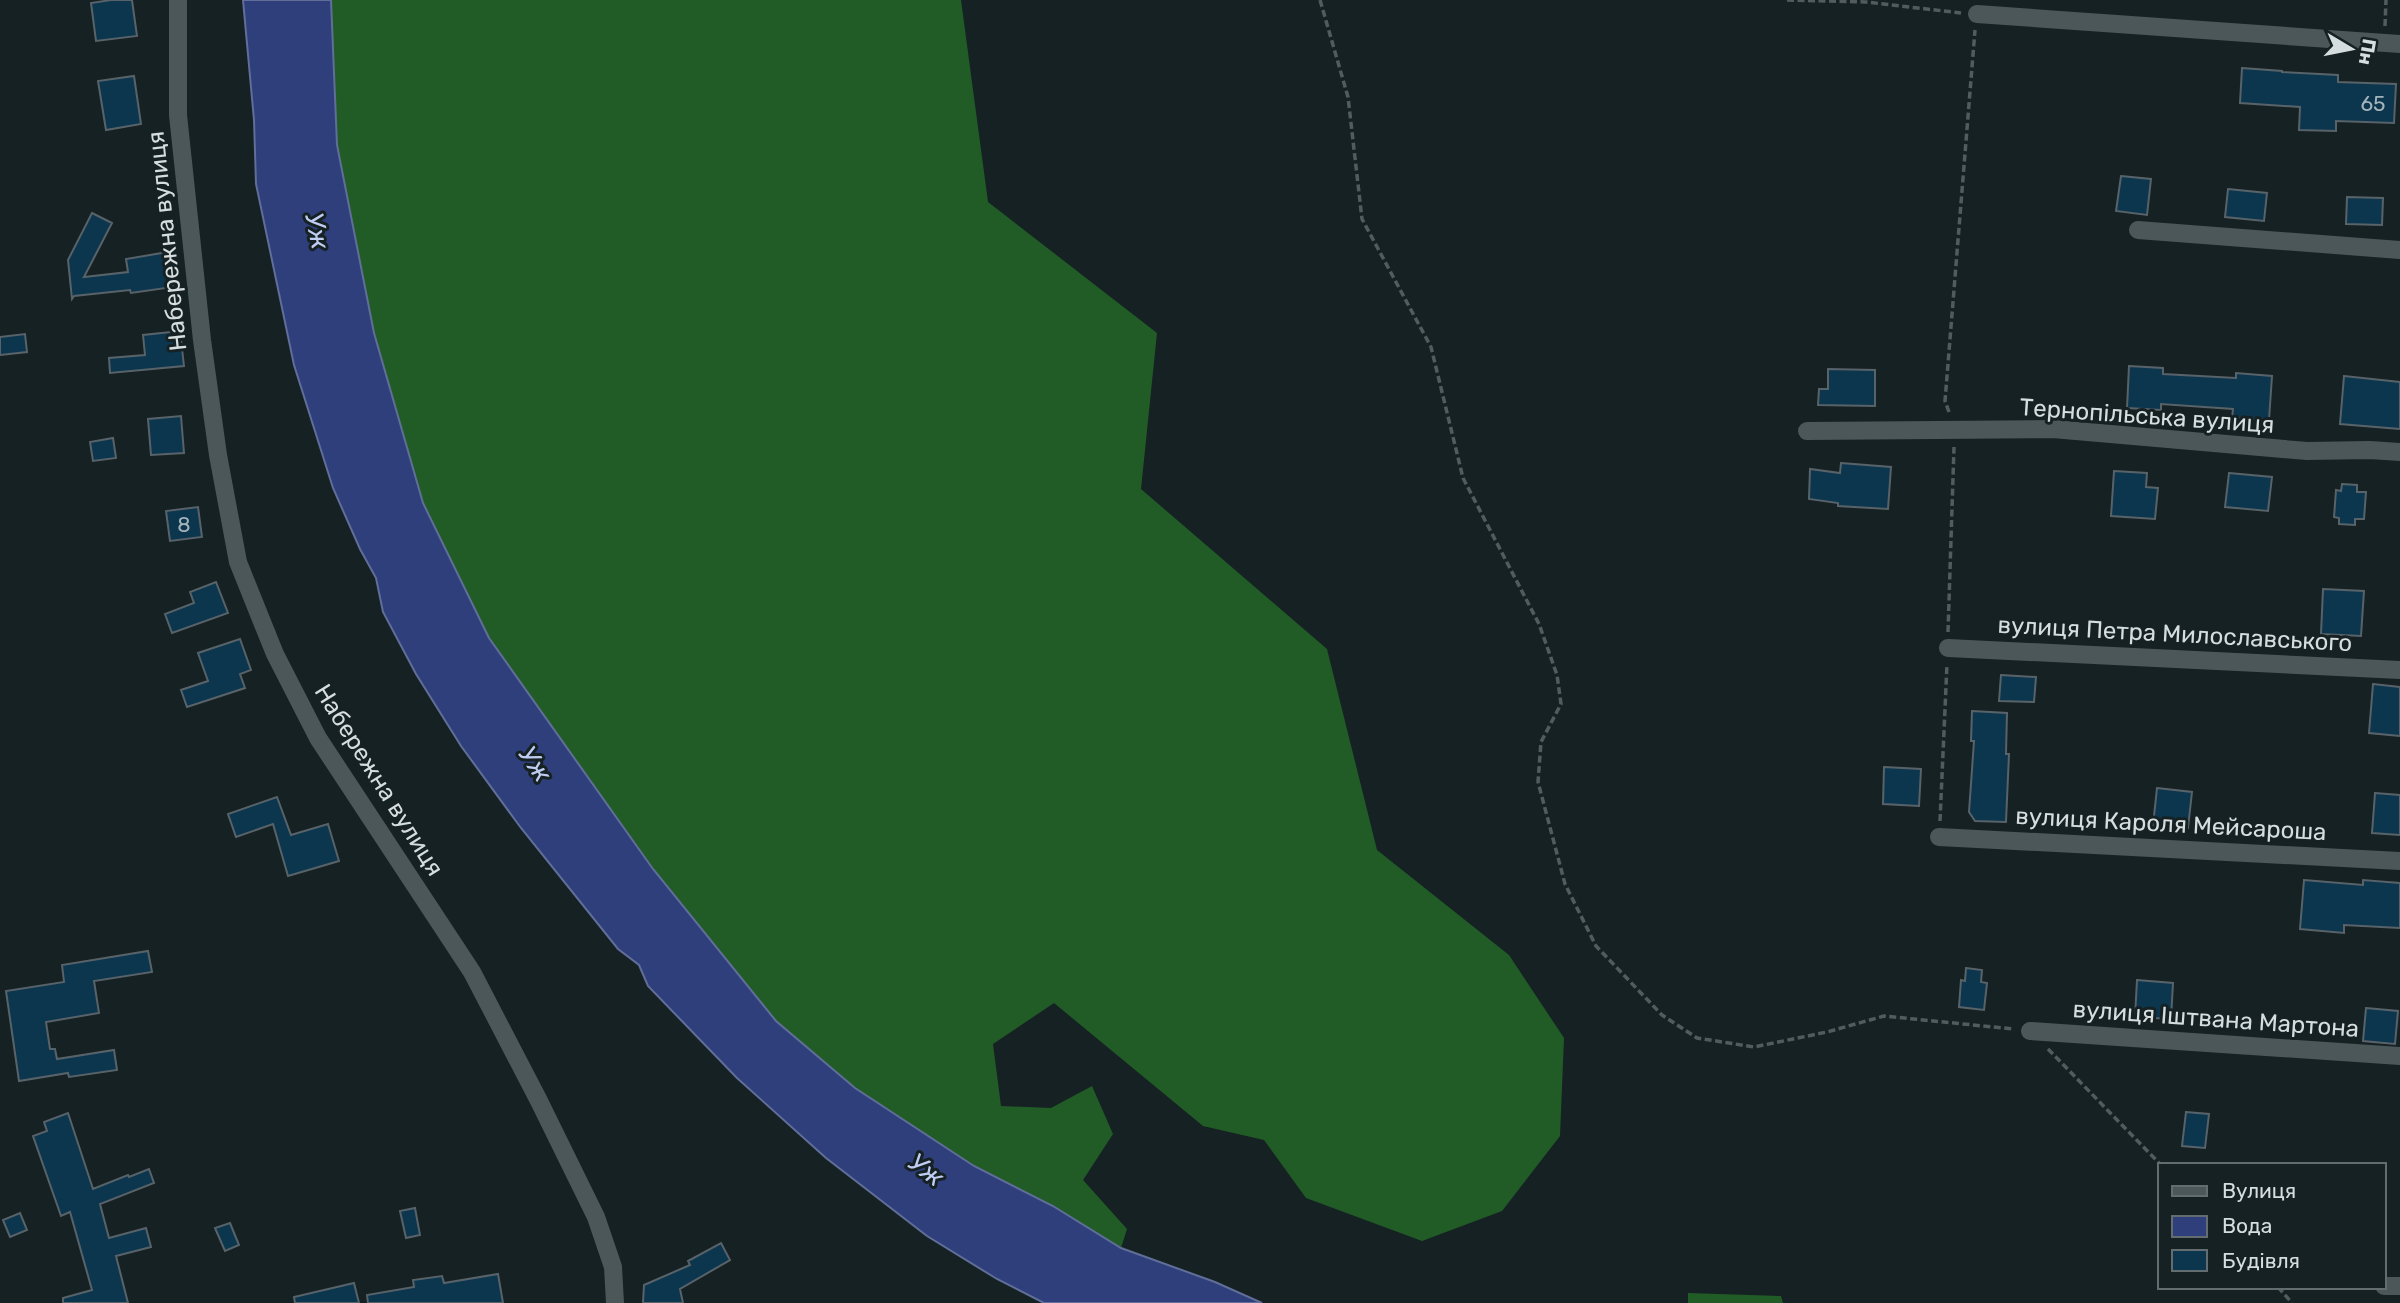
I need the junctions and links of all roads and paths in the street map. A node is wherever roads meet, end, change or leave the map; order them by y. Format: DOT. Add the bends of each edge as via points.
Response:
graph roads {
  1 [pos="177,0"];
  2 [pos="1320,0"];
  3 [pos="1787,0"];
  4 [pos="2386,0"];
  5 [pos="1976,14"];
  6 [pos="2392,43"];
  7 [pos="2138,229"];
  8 [pos="2400,250"];
  9 [pos="1807,431"];
  10 [pos="2400,452"];
  11 [pos="1948,648"];
  12 [pos="2400,670"];
  13 [pos="1939,837"];
  14 [pos="2400,861"];
  15 [pos="2029,1031"];
  16 [pos="2400,1056"];
  17 [pos="2159,1163"];
  18 [pos="2280,1289"];
  19 [pos="615,1303"];
  20 [pos="2292,1303"];
  1 -- 19 [label="street, Набережна вулиця" via="178,115 202,340 238,562 275,654 318,738 472,972 533,1089 596,1217 613,1268"];
  2 -- 15 [label="path" via="1348,97 1363,219 1431,346 1463,478 1539,624 1557,675 1561,704 1541,742 1538,782 1566,884 1596,946 1662,1015 1697,1038 1754,1047 1884,1016"];
  3 -- 5 [label="path" via="1866,2"];
  4 -- 6 [label="path"];
  5 -- 6 [label="street"];
  7 -- 8 [label="street"];
  9 -- 10 [label="street, Тернопільська вулиця" via="2053,429 2307,452"];
  11 -- 12 [label="street, вулиця Петра Милославського"];
  13 -- 14 [label="street, вулиця Кароля Мейсароша"];
  15 -- 16 [label="street, вулиця Іштвана Мартона"];
  15 -- 17 [label="path"];
  18 -- 20 [label="path"];
}
